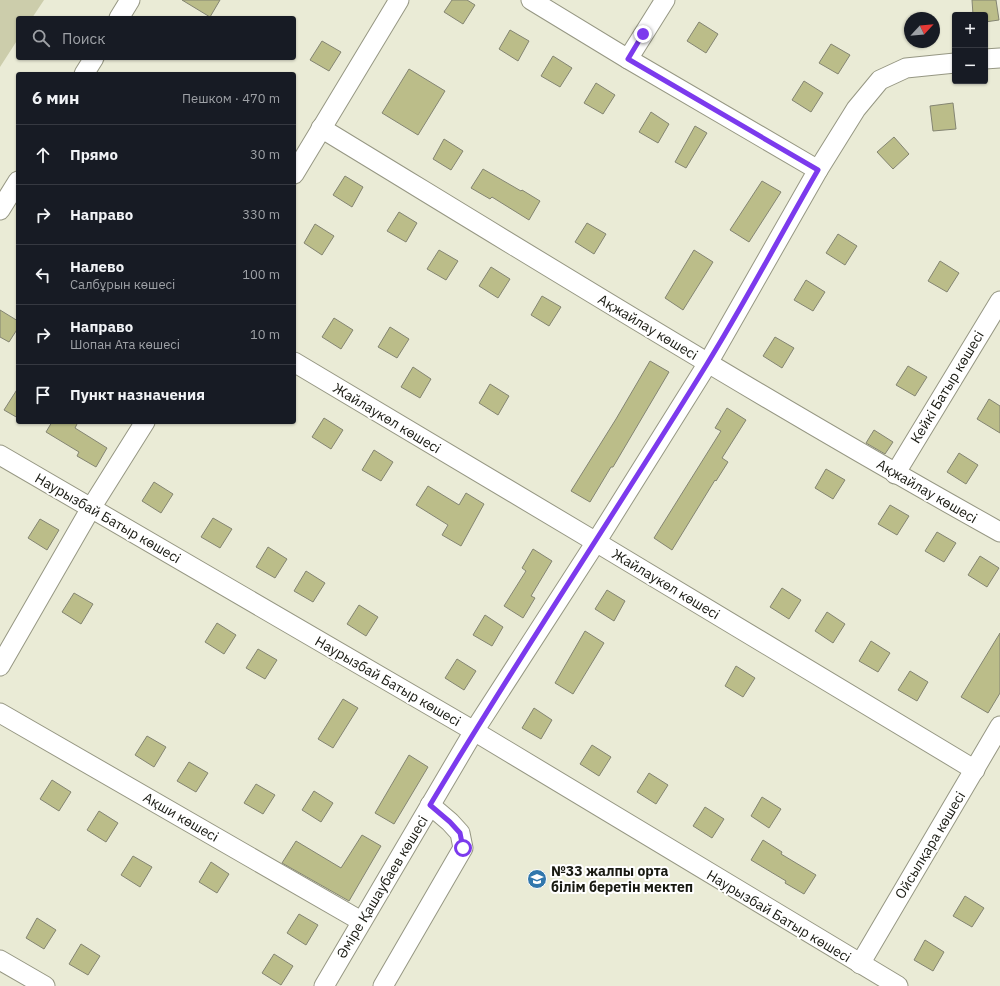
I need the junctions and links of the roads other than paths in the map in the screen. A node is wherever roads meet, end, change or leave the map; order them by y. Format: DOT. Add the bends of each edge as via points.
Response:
graph roads {
  1 [pos="130,0"];
  2 [pos="399,0"];
  3 [pos="531,0"];
  4 [pos="665,0"];
  5 [pos="120,16"];
  6 [pos="1000,58"];
  7 [pos="628,59"];
  8 [pos="988,59"];
  9 [pos="93,60"];
  10 [pos="952,62"];
  11 [pos="85,72"];
  12 [pos="321,128"];
  13 [pos="818,170"];
  14 [pos="296,171"];
  15 [pos="16,184"];
  16 [pos="0,210"];
  17 [pos="1000,301"];
  18 [pos="296,363"];
  19 [pos="708,363"];
  20 [pos="144,424"];
  21 [pos="0,455"];
  22 [pos="895,474"];
  23 [pos="91,508"];
  24 [pos="1000,532"];
  25 [pos="596,542"];
  26 [pos="0,666"];
  27 [pos="0,712"];
  28 [pos="1000,726"];
  29 [pos="474,731"];
  30 [pos="975,770"];
  31 [pos="430,805"];
  32 [pos="361,921"];
  33 [pos="0,960"];
  34 [pos="860,964"];
  35 [pos="45,986"];
  36 [pos="324,986"];
  37 [pos="383,986"];
  38 [pos="898,986"];
  1 -- 5 [label="street"];
  2 -- 12 [label="street"];
  3 -- 7 [label="street"];
  4 -- 7 [label="street"];
  6 -- 8 [label="street"];
  7 -- 13 [label="street"];
  9 -- 11 [label="street"];
  10 -- 13 [label="street, Әміре Қашаубаев көшесі" via="906,68 880,80 856,109"];
  12 -- 14 [label="street"];
  12 -- 19 [label="street, Ақжайлау көшесі"];
  13 -- 19 [label="street, Әміре Қашаубаев көшесі"];
  15 -- 16 [label="street"];
  17 -- 22 [label="street, Кейкі Батыр көшесі"];
  18 -- 25 [label="street, Жайлаукөл көшесі"];
  19 -- 22 [label="street, Ақжайлау көшесі"];
  19 -- 25 [label="street, Әміре Қашаубаев көшесі"];
  20 -- 23 [label="street"];
  21 -- 23 [label="street, Наурызбай Батыр көшесі"];
  22 -- 24 [label="street, Ақжайлау көшесі"];
  23 -- 26 [label="street"];
  23 -- 29 [label="street, Наурызбай Батыр көшесі"];
  25 -- 29 [label="street, Әміре Қашаубаев көшесі"];
  25 -- 30 [label="street, Жайлаукөл көшесі"];
  27 -- 32 [label="street, Ақши көшесі"];
  28 -- 30 [label="street, Ойсылқара көшесі"];
  29 -- 31 [label="street, Әміре Қашаубаев көшесі"];
  29 -- 34 [label="street, Наурызбай Батыр көшесі"];
  30 -- 34 [label="street, Ойсылқара көшесі"];
  31 -- 32 [label="street, Әміре Қашаубаев көшесі"];
  31 -- 37 [label="street" via="460,833 463,848"];
  32 -- 36 [label="street, Әміре Қашаубаев көшесі"];
  33 -- 35 [label="street"];
  34 -- 38 [label="street, Наурызбай Батыр көшесі"];
}
